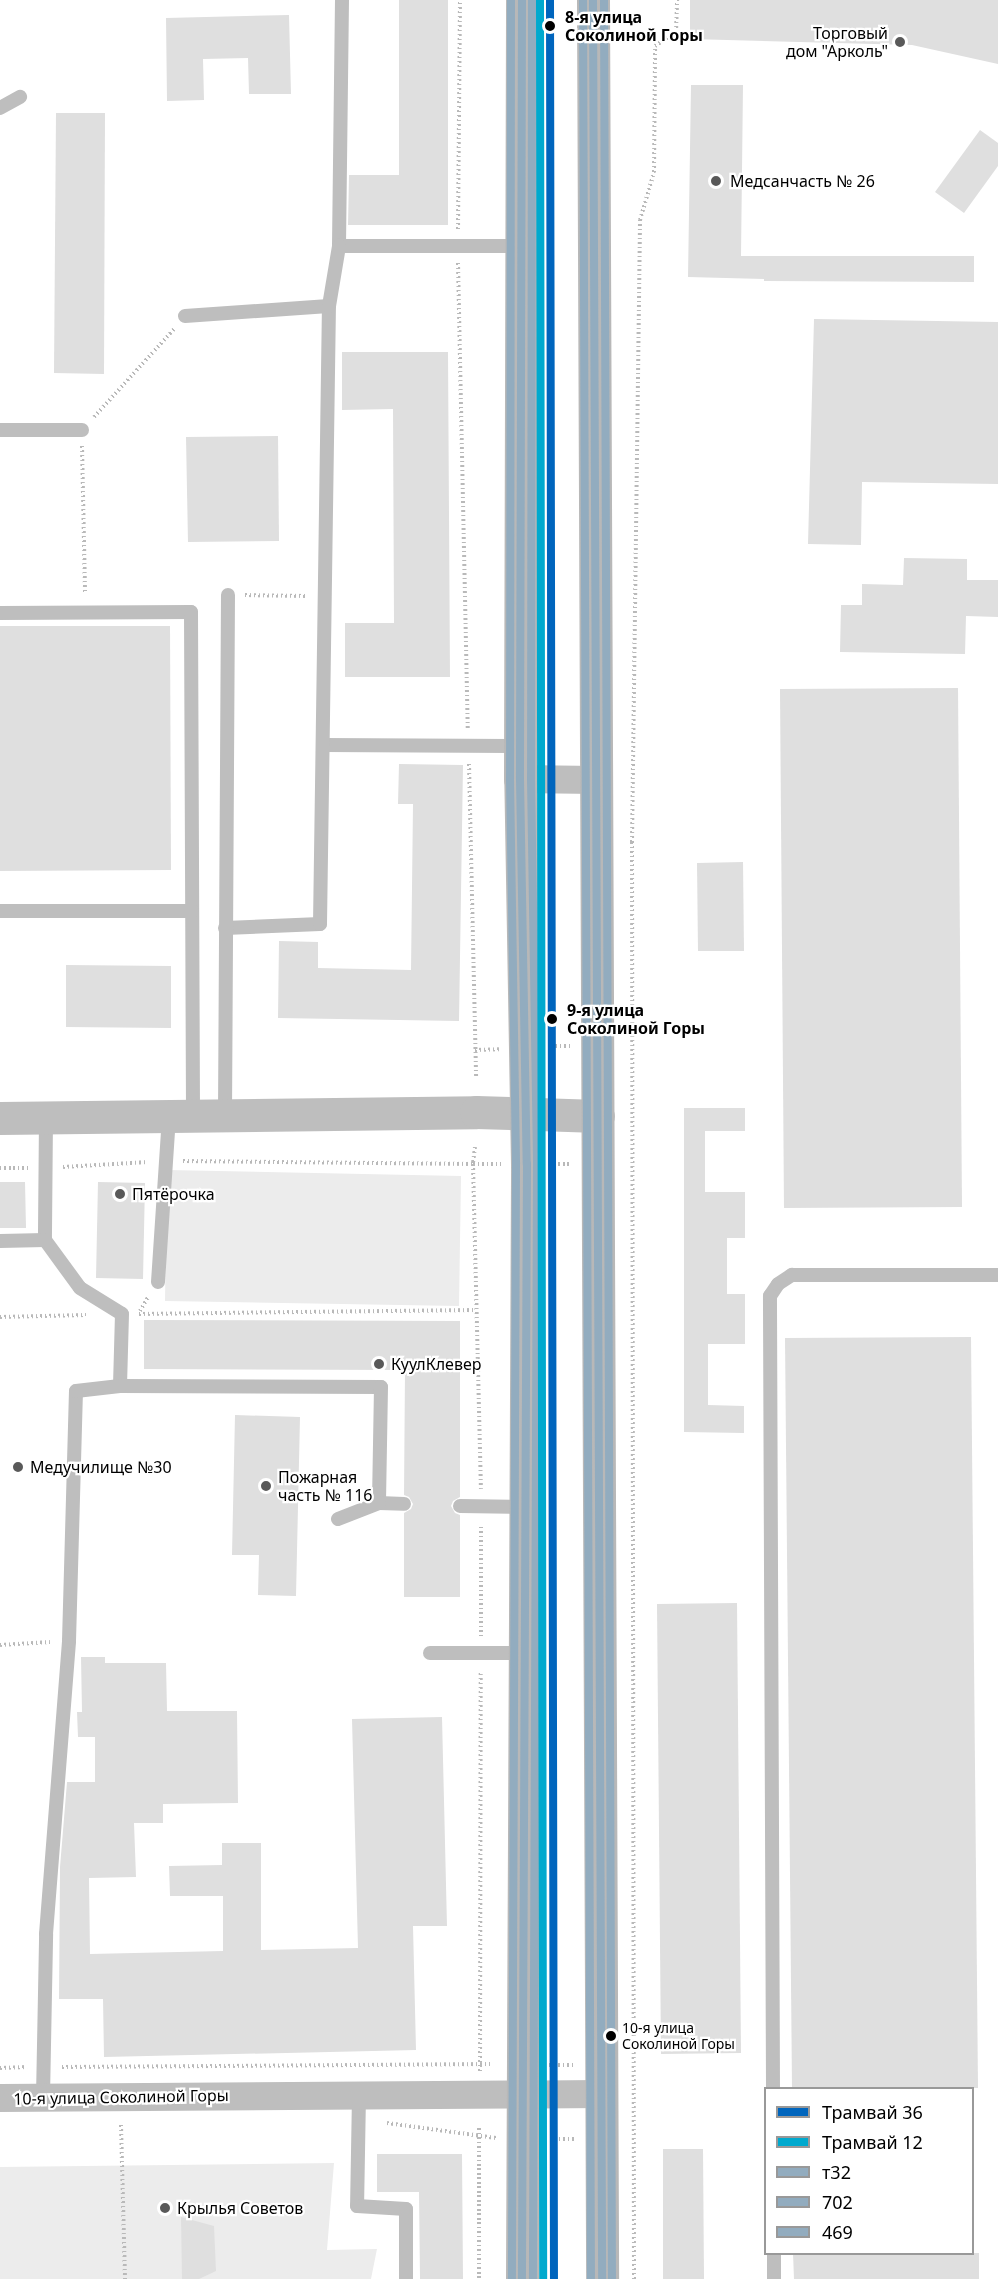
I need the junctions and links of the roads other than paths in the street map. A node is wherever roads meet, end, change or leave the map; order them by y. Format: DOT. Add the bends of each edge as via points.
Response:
graph roads {
  1 [pos="342,0"];
  2 [pos="522,0"];
  3 [pos="593,0"];
  4 [pos="20,97"];
  5 [pos="0,108"];
  6 [pos="339,246"];
  7 [pos="523,246"];
  8 [pos="329,306"];
  9 [pos="186,316"];
  10 [pos="0,430"];
  11 [pos="82,430"];
  12 [pos="228,595"];
  13 [pos="0,612"];
  14 [pos="324,745"];
  15 [pos="520,746"];
  16 [pos="520,779"];
  17 [pos="596,780"];
  18 [pos="192,910"];
  19 [pos="0,911"];
  20 [pos="225,928"];
  21 [pos="526,1114"];
  22 [pos="196,1116"];
  23 [pos="598,1116"];
  24 [pos="46,1117"];
  25 [pos="0,1118"];
  26 [pos="45,1240"];
  27 [pos="0,1241"];
  28 [pos="998,1275"];
  29 [pos="158,1282"];
  30 [pos="120,1386"];
  31 [pos="379,1503"];
  32 [pos="404,1504"];
  33 [pos="460,1506"];
  34 [pos="525,1508"];
  35 [pos="338,1519"];
  36 [pos="430,1653"];
  37 [pos="524,1653"];
  38 [pos="772,2087"];
  39 [pos="521,2094"];
  40 [pos="602,2094"];
  41 [pos="43,2097"];
  42 [pos="0,2098"];
  43 [pos="360,2107"];
  44 [pos="774,2255"];
  45 [pos="406,2279"];
  46 [pos="522,2279"];
  47 [pos="602,2279"];
  48 [pos="774,2279"];
  1 -- 6 [label="lane"];
  2 -- 7 [label="main road"];
  3 -- 17 [label="main road"];
  4 -- 5 [label="lane"];
  6 -- 7 [label="lane"];
  6 -- 8 [label="lane"];
  7 -- 15 [label="main road"];
  8 -- 9 [label="lane"];
  8 -- 14 [label="lane"];
  10 -- 11 [label="lane"];
  12 -- 20 [label="lane"];
  13 -- 18 [label="lane" via="191,612"];
  14 -- 15 [label="lane"];
  14 -- 20 [label="lane" via="320,924"];
  15 -- 16 [label="main road"];
  16 -- 17 [label="street"];
  16 -- 21 [label="main road"];
  17 -- 23 [label="main road"];
  18 -- 19 [label="lane"];
  18 -- 22 [label="lane"];
  20 -- 22 [label="lane"];
  21 -- 22 [label="street"];
  21 -- 23 [label="street"];
  21 -- 34 [label="main road"];
  22 -- 24 [label="street"];
  22 -- 29 [label="lane" via="166,1161"];
  23 -- 40 [label="main road"];
  24 -- 25 [label="street"];
  24 -- 26 [label="lane"];
  26 -- 27 [label="lane"];
  26 -- 30 [label="lane" via="80,1288 122,1314"];
  28 -- 38 [label="lane" via="792,1275 778,1284 770,1296"];
  30 -- 31 [label="lane" via="381,1387"];
  30 -- 41 [label="lane" via="76,1391 69,1641"];
  31 -- 32 [label="lane"];
  31 -- 35 [label="lane"];
  33 -- 34 [label="lane"];
  34 -- 37 [label="main road"];
  36 -- 37 [label="lane"];
  37 -- 39 [label="main road"];
  39 -- 40 [label="street, 10-я улица Соколиной Горы"];
  39 -- 43 [label="street, 10-я улица Соколиной Горы"];
  39 -- 46 [label="main road"];
  40 -- 47 [label="main road"];
  41 -- 42 [label="street, 10-я улица Соколиной Горы"];
  41 -- 43 [label="street, 10-я улица Соколиной Горы"];
  43 -- 45 [label="lane" via="357,2206 406,2209"];
  44 -- 48 [label="lane"];
}
